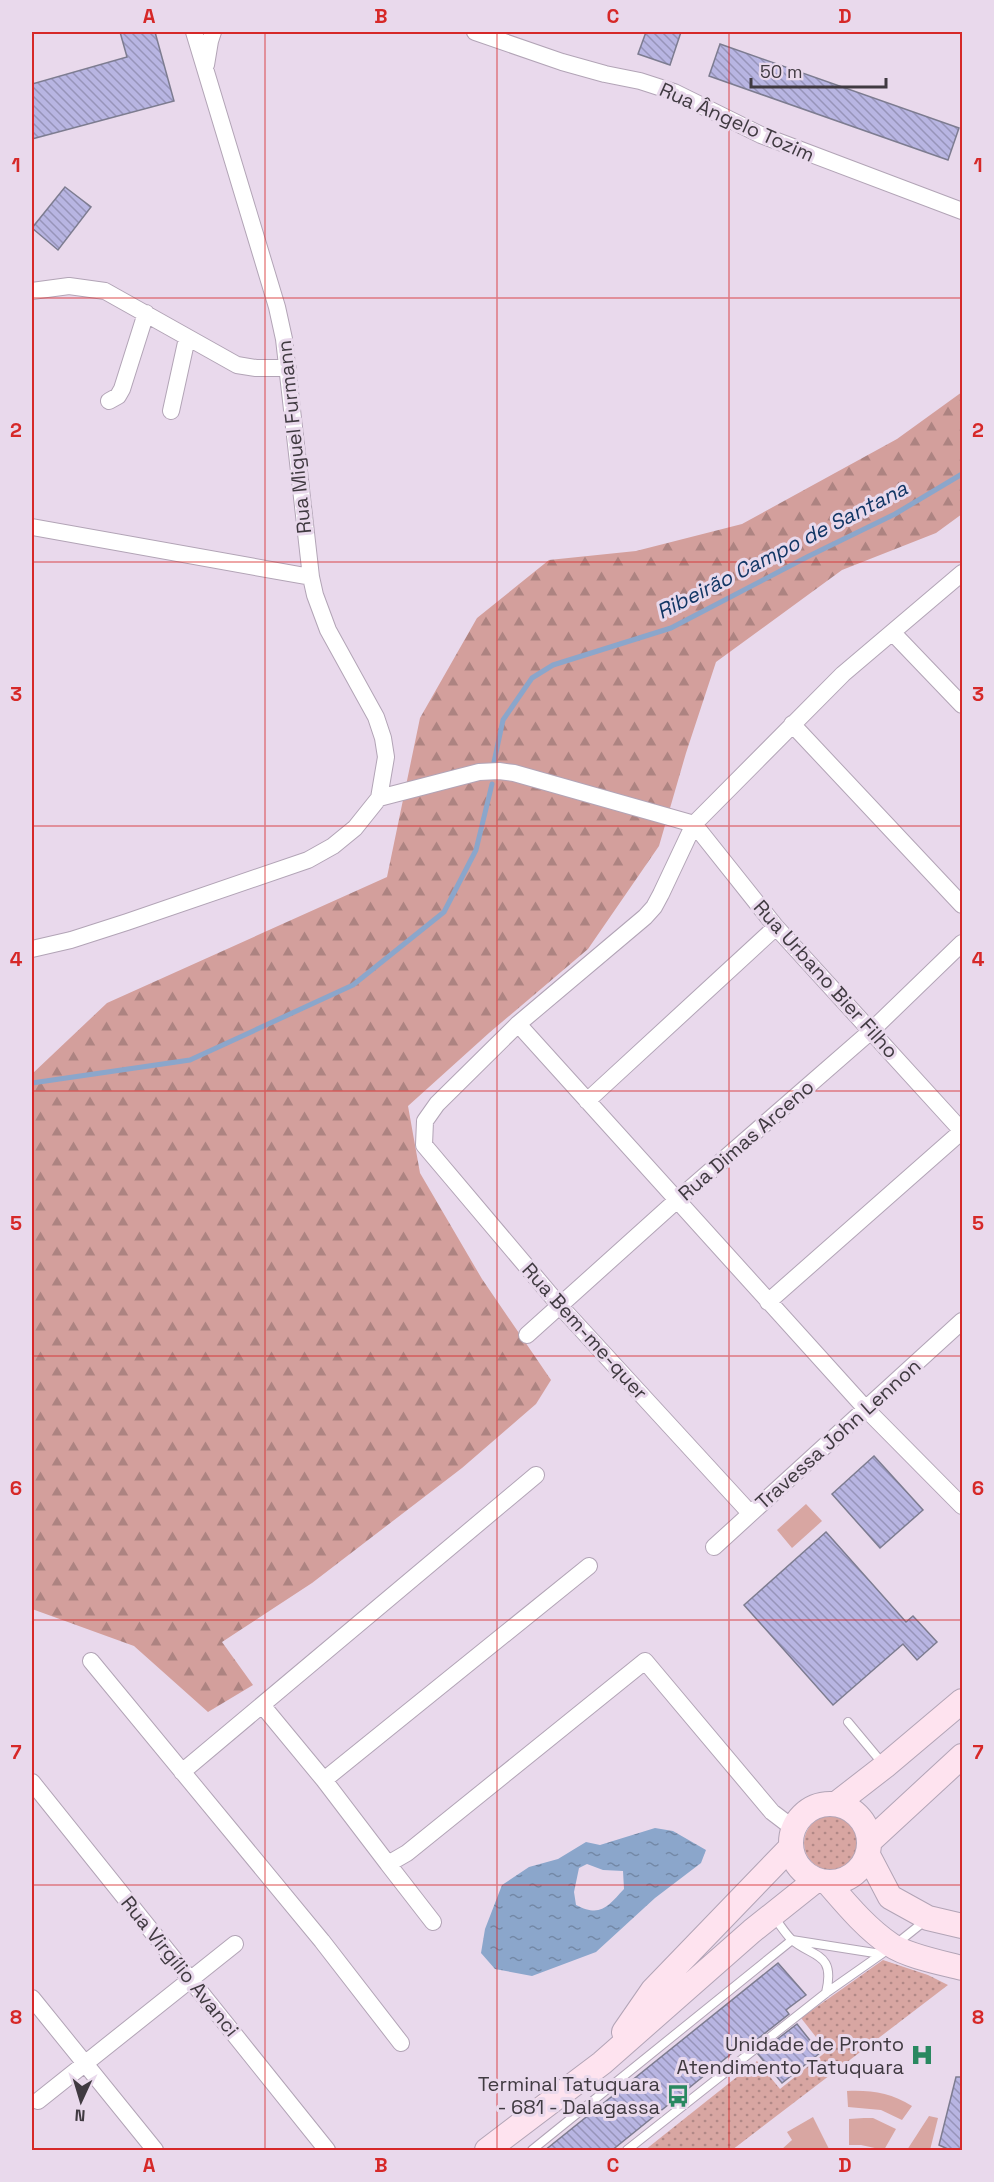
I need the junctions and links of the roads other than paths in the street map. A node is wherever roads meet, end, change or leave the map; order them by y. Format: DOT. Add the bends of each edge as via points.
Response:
graph roads {
  1 [pos="194,32"];
  2 [pos="213,32"];
  3 [pos="475,32"];
  4 [pos="205,69"];
  5 [pos="963,211"];
  6 [pos="32,291"];
  7 [pos="146,313"];
  8 [pos="187,338"];
  9 [pos="288,368"];
  10 [pos="109,401"];
  11 [pos="171,411"];
  12 [pos="32,527"];
  13 [pos="963,573"];
  14 [pos="311,577"];
  15 [pos="893,633"];
  16 [pos="963,705"];
  17 [pos="792,724"];
  18 [pos="379,798"];
  19 [pos="694,824"];
  20 [pos="963,905"];
  21 [pos="776,927"];
  22 [pos="963,943"];
  23 [pos="32,949"];
  24 [pos="518,1024"];
  25 [pos="871,1030"];
  26 [pos="587,1101"];
  27 [pos="963,1131"];
  28 [pos="676,1201"];
  29 [pos="768,1302"];
  30 [pos="560,1306"];
  31 [pos="963,1322"];
  32 [pos="527,1335"];
  33 [pos="866,1409"];
  34 [pos="536,1475"];
  35 [pos="963,1506"];
  36 [pos="750,1513"];
  37 [pos="714,1547"];
  38 [pos="589,1566"];
  39 [pos="90,1661"];
  40 [pos="963,1701"];
  41 [pos="262,1705"];
  42 [pos="848,1722"];
  43 [pos="959,1764"];
  44 [pos="885,1766"];
  45 [pos="182,1772"];
  46 [pos="324,1780"];
  47 [pos="32,1782"];
  48 [pos="836,1804"];
  49 [pos="792,1838"];
  50 [pos="869,1848"];
  51 [pos="388,1864"];
  52 [pos="822,1881"];
  53 [pos="773,1916"];
  54 [pos="928,1918"];
  55 [pos="433,1922"];
  56 [pos="963,1926"];
  57 [pos="792,1940"];
  58 [pos="235,1944"];
  59 [pos="887,1950"];
  60 [pos="963,1968"];
  61 [pos="190,1979"];
  62 [pos="826,1993"];
  63 [pos="32,1998"];
  64 [pos="401,2043"];
  65 [pos="602,2063"];
  66 [pos="85,2064"];
  67 [pos="38,2101"];
  68 [pos="155,2151"];
  69 [pos="327,2151"];
  70 [pos="488,2151"];
  71 [pos="532,2151"];
  72 [pos="627,2151"];
  1 -- 4 [label="street, Rua Miguel Furmann"];
  2 -- 4 [label="street, Rua Miguel Furmann"];
  3 -- 5 [label="street, Rua Ângelo Tozim" via="562,62 674,92 761,135"];
  4 -- 9 [label="street, Rua Miguel Furmann" via="277,307"];
  6 -- 7 [label="street" via="69,286 105,291"];
  7 -- 8 [label="street"];
  7 -- 10 [label="street" via="122,388"];
  8 -- 9 [label="street" via="237,365"];
  8 -- 11 [label="street"];
  9 -- 14 [label="street, Rua Miguel Furmann"];
  12 -- 14 [label="street"];
  13 -- 15 [label="street"];
  14 -- 18 [label="street, Rua Miguel Furmann" via="328,630 376,717 383,738 386,757"];
  15 -- 16 [label="street"];
  15 -- 17 [label="street" via="843,674"];
  17 -- 19 [label="street"];
  17 -- 20 [label="street"];
  18 -- 19 [label="street" via="451,778 499,771"];
  18 -- 23 [label="street" via="355,828 308,860 127,922"];
  19 -- 21 [label="street, Rua Urbano Bier Filho"];
  19 -- 24 [label="street" via="654,907"];
  21 -- 25 [label="street, Rua Urbano Bier Filho"];
  21 -- 26 [label="street"];
  22 -- 25 [label="street, Rua Dimas Arceno"];
  24 -- 26 [label="street"];
  24 -- 30 [label="street, Rua Bem-me-quer" via="436,1104 425,1121 424,1144"];
  25 -- 27 [label="street, Rua Urbano Bier Filho"];
  25 -- 28 [label="street, Rua Dimas Arceno"];
  26 -- 28 [label="street"];
  27 -- 29 [label="street"];
  28 -- 29 [label="street"];
  28 -- 30 [label="street, Rua Dimas Arceno"];
  29 -- 33 [label="street"];
  30 -- 32 [label="street, Rua Dimas Arceno"];
  30 -- 36 [label="street, Rua Bem-me-quer"];
  31 -- 33 [label="street, Travessa John Lennon"];
  33 -- 35 [label="street"];
  33 -- 36 [label="street, Travessa John Lennon"];
  34 -- 41 [label="street"];
  36 -- 37 [label="street, Travessa John Lennon"];
  38 -- 46 [label="street"];
  39 -- 45 [label="street"];
  40 -- 44 [label="main road"];
  41 -- 45 [label="street"];
  41 -- 46 [label="street"];
  42 -- 44 [label="lane"];
  43 -- 50 [label="main road"];
  44 -- 48 [label="main road"];
  45 -- 64 [label="street"];
  46 -- 51 [label="street"];
  47 -- 61 [label="street, Rua Virgílio Avanci"];
  48 -- 49 [label="main road" via="810,1809 800,1817"];
  48 -- 50 [label="main road" via="860,1817 867,1828"];
  49 -- 51 [label="street" via="645,1661 407,1853"];
  49 -- 52 [label="main road" via="799,1867 806,1875"];
  49 -- 65 [label="main road" via="653,1989"];
  50 -- 52 [label="main road" via="862,1866 853,1875 842,1881"];
  50 -- 54 [label="main road" via="890,1897"];
  51 -- 55 [label="street"];
  52 -- 53 [label="main road"];
  52 -- 59 [label="main road"];
  53 -- 57 [label="lane"];
  53 -- 65 [label="main road"];
  54 -- 56 [label="main road"];
  54 -- 59 [label="lane"];
  57 -- 59 [label="lane"];
  57 -- 62 [label="lane" via="818,1954 827,1966"];
  57 -- 71 [label="lane"];
  58 -- 61 [label="street"];
  59 -- 60 [label="main road"];
  59 -- 62 [label="lane"];
  61 -- 66 [label="street"];
  61 -- 69 [label="street, Rua Virgílio Avanci"];
  62 -- 72 [label="lane"];
  63 -- 66 [label="street"];
  65 -- 70 [label="main road"];
  66 -- 67 [label="street"];
  66 -- 68 [label="street"];
}
